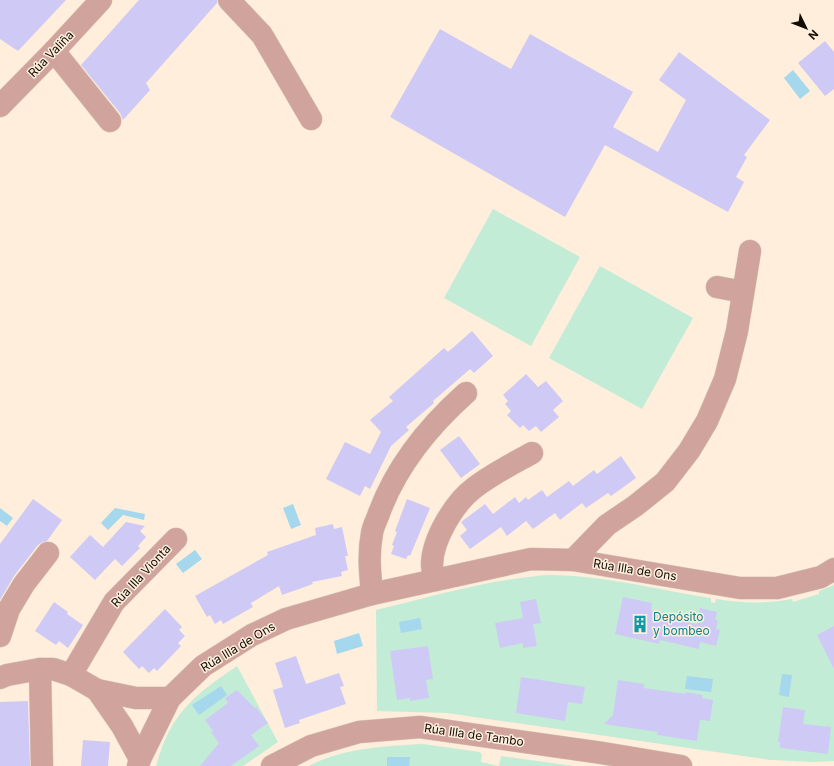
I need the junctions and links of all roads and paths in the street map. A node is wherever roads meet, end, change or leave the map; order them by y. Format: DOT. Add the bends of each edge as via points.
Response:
graph roads {
  1 [pos="101,0"];
  2 [pos="229,0"];
  3 [pos="54,51"];
  4 [pos="0,106"];
  5 [pos="311,119"];
  6 [pos="110,121"];
  7 [pos="750,251"];
  8 [pos="717,287"];
  9 [pos="743,292"];
  10 [pos="466,393"];
  11 [pos="532,453"];
  12 [pos="176,540"];
  13 [pos="48,553"];
  14 [pos="573,560"];
  15 [pos="834,569"];
  16 [pos="435,580"];
  17 [pos="372,594"];
  18 [pos="0,636"];
  19 [pos="40,669"];
  20 [pos="71,676"];
  21 [pos="0,678"];
  22 [pos="98,690"];
  23 [pos="170,698"];
  24 [pos="139,763"];
  25 [pos="42,766"];
  26 [pos="272,766"];
  27 [pos="681,766"];
  1 -- 3 [label="street, Rúa Valiña"];
  2 -- 5 [label="street" via="262,35"];
  3 -- 4 [label="street, Rúa Valiña"];
  3 -- 6 [label="street"];
  7 -- 9 [label="street"];
  8 -- 9 [label="street"];
  9 -- 14 [label="street" via="737,331 725,379 707,421 689,451 665,482 607,525"];
  10 -- 17 [label="street" via="446,411 401,467 383,501 372,531 369,557"];
  11 -- 16 [label="street" via="473,489 456,507 436,544 432,564"];
  12 -- 20 [label="street, Rúa Illa Vionta" via="114,602"];
  13 -- 18 [label="street" via="24,584 10,609"];
  14 -- 15 [label="street, Rúa Illa de Ons" via="740,588 777,588 821,577"];
  14 -- 16 [label="street, Rúa Illa de Ons" via="531,559"];
  16 -- 17 [label="street, Rúa Illa de Ons"];
  17 -- 23 [label="street, Rúa Illa de Ons" via="286,619 252,635 203,666"];
  19 -- 20 [label="street" via="53,669"];
  19 -- 21 [label="street"];
  19 -- 25 [label="street"];
  20 -- 22 [label="street"];
  22 -- 23 [label="street" via="136,698"];
  22 -- 24 [label="street" via="122,726"];
  23 -- 24 [label="street, Rúa Illa de Ons"];
  26 -- 27 [label="street, Rúa Illa de Tambo" via="311,746 359,732 420,727"];
}
